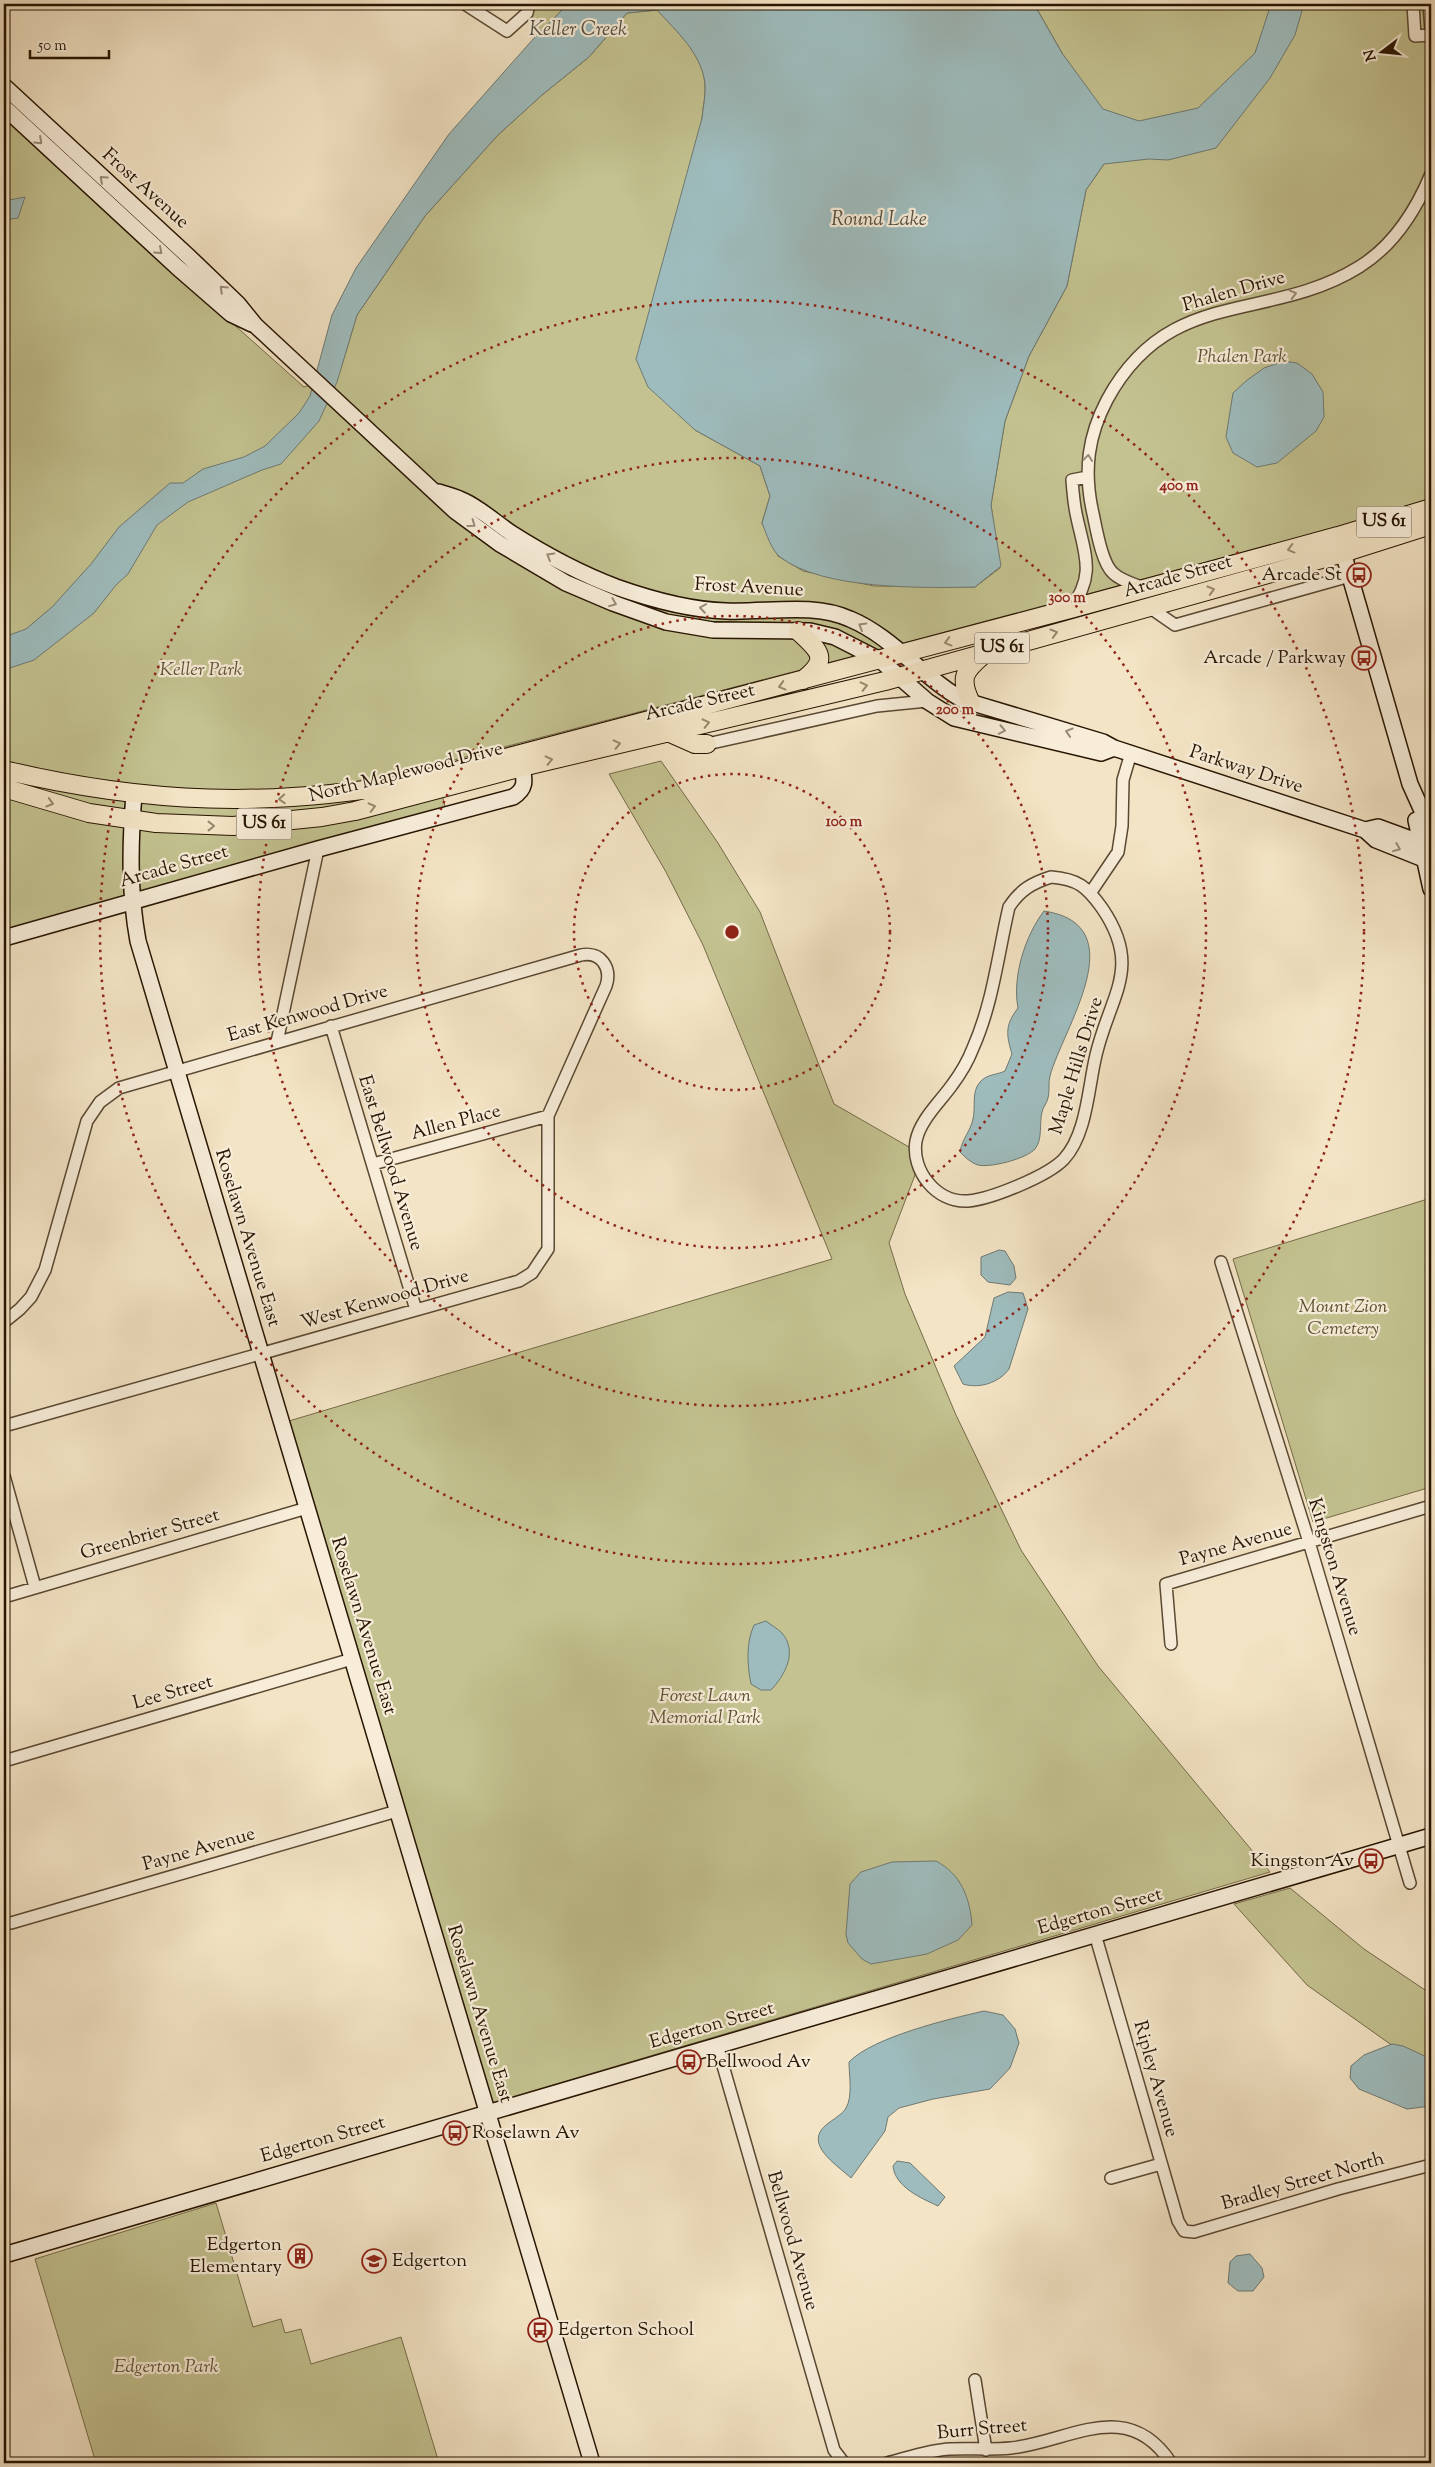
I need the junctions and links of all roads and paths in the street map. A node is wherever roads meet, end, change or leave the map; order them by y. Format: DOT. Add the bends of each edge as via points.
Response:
graph roads {
  1 [pos="465,4"];
  2 [pos="529,4"];
  3 [pos="1413,4"];
  4 [pos="1429,4"];
  5 [pos="1431,33"];
  6 [pos="4,86"];
  7 [pos="4,107"];
  8 [pos="1431,174"];
  9 [pos="255,325"];
  10 [pos="1086,477"];
  11 [pos="436,491"];
  12 [pos="1431,508"];
  13 [pos="1431,525"];
  14 [pos="1096,526"];
  15 [pos="1080,530"];
  16 [pos="1340,545"];
  17 [pos="1101,547"];
  18 [pos="1085,551"];
  19 [pos="1350,576"];
  20 [pos="1144,588"];
  21 [pos="1149,607"];
  22 [pos="1070,609"];
  23 [pos="798,631"];
  24 [pos="985,653"];
  25 [pos="902,654"];
  26 [pos="880,660"];
  27 [pos="920,671"];
  28 [pos="899,677"];
  29 [pos="803,680"];
  30 [pos="928,701"];
  31 [pos="971,703"];
  32 [pos="659,729"];
  33 [pos="707,744"];
  34 [pos="1114,748"];
  35 [pos="1131,753"];
  36 [pos="520,760"];
  37 [pos="4,770"];
  38 [pos="4,788"];
  39 [pos="134,794"];
  40 [pos="132,820"];
  41 [pos="318,849"];
  42 [pos="1428,850"];
  43 [pos="1431,888"];
  44 [pos="1091,892"];
  45 [pos="131,901"];
  46 [pos="4,938"];
  47 [pos="331,1026"];
  48 [pos="277,1042"];
  49 [pos="176,1070"];
  50 [pos="548,1116"];
  51 [pos="373,1164"];
  52 [pos="1221,1262"];
  53 [pos="416,1310"];
  54 [pos="4,1322"];
  55 [pos="261,1353"];
  56 [pos="4,1426"];
  57 [pos="4,1476"];
  58 [pos="1431,1506"];
  59 [pos="307,1508"];
  60 [pos="1309,1542"];
  61 [pos="35,1587"];
  62 [pos="4,1597"];
  63 [pos="1171,1644"];
  64 [pos="352,1659"];
  65 [pos="4,1761"];
  66 [pos="398,1810"];
  67 [pos="1431,1836"];
  68 [pos="1399,1845"];
  69 [pos="1410,1882"];
  70 [pos="11,1923"];
  71 [pos="1095,1934"];
  72 [pos="717,2046"];
  73 [pos="488,2113"];
  74 [pos="1161,2164"];
  75 [pos="1431,2165"];
  76 [pos="1111,2178"];
  77 [pos="1184,2231"];
  78 [pos="4,2255"];
  79 [pos="975,2380"];
  80 [pos="986,2450"];
  81 [pos="592,2463"];
  82 [pos="844,2463"];
  83 [pos="886,2463"];
  84 [pos="1171,2463"];
  1 -- 2 [label="street" via="507,31 527,13"];
  3 -- 5 [label="street" via="1415,36"];
  4 -- 5 [label="street"];
  9 -- 6 [label="street, Frost Avenue, one-way" via="188,256"];
  7 -- 9 [label="street, Frost Avenue, one-way" via="231,314"];
  10 -- 8 [label="street, Phalen Drive, one-way" via="1088,453 1098,418 1130,364 1154,342 1183,324 1325,285 1359,267 1404,225 1422,198"];
  9 -- 11 [label="street, Frost Avenue" via="407,468"];
  10 -- 14 [label="street, Phalen Drive"];
  10 -- 15 [label="street" via="1072,480"];
  11 -- 23 [label="street, Frost Avenue, one-way" via="455,511 500,544 566,583 613,603 666,622 713,630"];
  25 -- 11 [label="street, Frost Avenue, one-way" via="850,619 826,612 725,611 670,603 615,586 565,564 512,534 465,501"];
  12 -- 16 [label="main road, Arcade Street / US 61"];
  13 -- 16 [label="main road, Arcade Street / US 61"];
  14 -- 15 [label="street"];
  14 -- 17 [label="street, Phalen Drive"];
  15 -- 18 [label="street"];
  16 -- 19 [label="street"];
  16 -- 20 [label="main road, Arcade Street / US 61, one-way"];
  21 -- 16 [label="main road, Arcade Street / US 61, one-way"];
  17 -- 18 [label="street"];
  17 -- 20 [label="street, Phalen Drive" via="1113,573"];
  18 -- 22 [label="street" via="1085,585"];
  19 -- 21 [label="street" via="1175,626"];
  19 -- 42 [label="street"];
  20 -- 22 [label="main road, Arcade Street / US 61"];
  24 -- 21 [label="main road, Arcade Street / US 61, one-way"];
  22 -- 25 [label="main road, Arcade Street / US 61, one-way"];
  23 -- 26 [label="street, Frost Avenue" via="835,637"];
  23 -- 29 [label="main road" via="820,656 815,671"];
  24 -- 27 [label="main road, Arcade Street / US 61"];
  24 -- 31 [label="main road" via="967,668 963,680"];
  25 -- 26 [label="main road, Arcade Street / US 61"];
  25 -- 27 [label="street, Frost Avenue"];
  26 -- 28 [label="street, Frost Avenue"];
  26 -- 29 [label="main road, Arcade Street / US 61"];
  27 -- 28 [label="main road, Arcade Street / US 61"];
  27 -- 31 [label="street, Parkway Drive" via="943,689"];
  28 -- 30 [label="street, Parkway Drive"];
  32 -- 28 [label="main road, Arcade Street / US 61, one-way"];
  29 -- 32 [label="main road, Arcade Street / US 61, one-way"];
  30 -- 33 [label="street" via="877,706"];
  30 -- 34 [label="street, Parkway Drive, one-way" via="954,718 984,727 1101,753"];
  34 -- 31 [label="street, Parkway Drive, one-way"];
  32 -- 33 [label="main road" via="695,744"];
  32 -- 36 [label="main road, Arcade Street / US 61"];
  34 -- 35 [label="street, Parkway Drive"];
  35 -- 42 [label="street, Parkway Drive" via="1365,830 1376,840"];
  35 -- 44 [label="street" via="1123,780 1118,852"];
  36 -- 39 [label="main road, North Maplewood Drive / US 61, one-way" via="414,782 323,796 231,800"];
  40 -- 36 [label="main road, North Maplewood Drive / US 61, one-way" via="234,826 322,817 355,811"];
  36 -- 41 [label="street, Arcade Street" via="525,782 522,792 513,798"];
  37 -- 39 [label="main road, North Maplewood Drive / US 61" via="92,789"];
  38 -- 40 [label="main road, North Maplewood Drive / US 61, one-way" via="65,807"];
  39 -- 40 [label="street, Roselawn Avenue East"];
  40 -- 45 [label="street, Roselawn Avenue East"];
  41 -- 45 [label="street, Arcade Street"];
  41 -- 48 [label="street"];
  42 -- 43 [label="street"];
  44 -- 44 [label="street, Maple Hills Drive" via="1078,883 1051,877 1026,887 1009,907 982,1027 963,1068 923,1123 916,1140 920,1170 939,1193 967,1201 1038,1178 1064,1159 1073,1146 1102,1030 1122,980 1123,958 1119,939"];
  45 -- 46 [label="street, Arcade Street"];
  45 -- 49 [label="street, Roselawn Avenue East" via="138,941"];
  47 -- 48 [label="street, East Kenwood Drive"];
  47 -- 50 [label="street, East Kenwood Drive" via="581,956 596,956 605,964 608,978"];
  47 -- 51 [label="street, East Bellwood Avenue"];
  48 -- 49 [label="street, East Kenwood Drive"];
  49 -- 54 [label="street, East Kenwood Drive" via="119,1088 93,1111 83,1130 45,1270 30,1298"];
  49 -- 55 [label="street, Roselawn Avenue East"];
  50 -- 51 [label="street, Allen Place"];
  50 -- 53 [label="street, West Kenwood Drive" via="548,1249 542,1260 532,1273 519,1281"];
  51 -- 53 [label="street, East Bellwood Avenue"];
  52 -- 60 [label="street, Kingston Avenue"];
  53 -- 55 [label="street, West Kenwood Drive"];
  55 -- 56 [label="street, West Kenwood Drive"];
  55 -- 59 [label="street, Roselawn Avenue East"];
  57 -- 61 [label="street"];
  58 -- 60 [label="street, Payne Avenue"];
  59 -- 61 [label="street, Greenbrier Street"];
  59 -- 64 [label="street, Roselawn Avenue East"];
  60 -- 63 [label="street, Payne Avenue" via="1166,1584"];
  60 -- 68 [label="street, Kingston Avenue"];
  61 -- 62 [label="street, Greenbrier Street"];
  64 -- 65 [label="street, Lee Street"];
  64 -- 66 [label="street, Roselawn Avenue East"];
  66 -- 70 [label="street, Payne Avenue"];
  66 -- 73 [label="street, Roselawn Avenue East"];
  67 -- 68 [label="street, Edgerton Street"];
  68 -- 69 [label="street, Kingston Avenue"];
  68 -- 71 [label="street, Edgerton Street"];
  71 -- 72 [label="street, Edgerton Street"];
  71 -- 74 [label="street, Ripley Avenue"];
  72 -- 73 [label="street, Edgerton Street"];
  72 -- 82 [label="street, Bellwood Avenue" via="833,2446"];
  73 -- 78 [label="street, Edgerton Street"];
  73 -- 81 [label="street, Roselawn Avenue East"];
  74 -- 76 [label="street"];
  74 -- 77 [label="street, Ripley Avenue"];
  75 -- 77 [label="street, Bradley Street North" via="1194,2232"];
  79 -- 80 [label="street"];
  80 -- 83 [label="street, Burr Street" via="935,2451"];
  80 -- 84 [label="street, Burr Street" via="1014,2448 1081,2429 1107,2426 1136,2433 1156,2445"];
}
